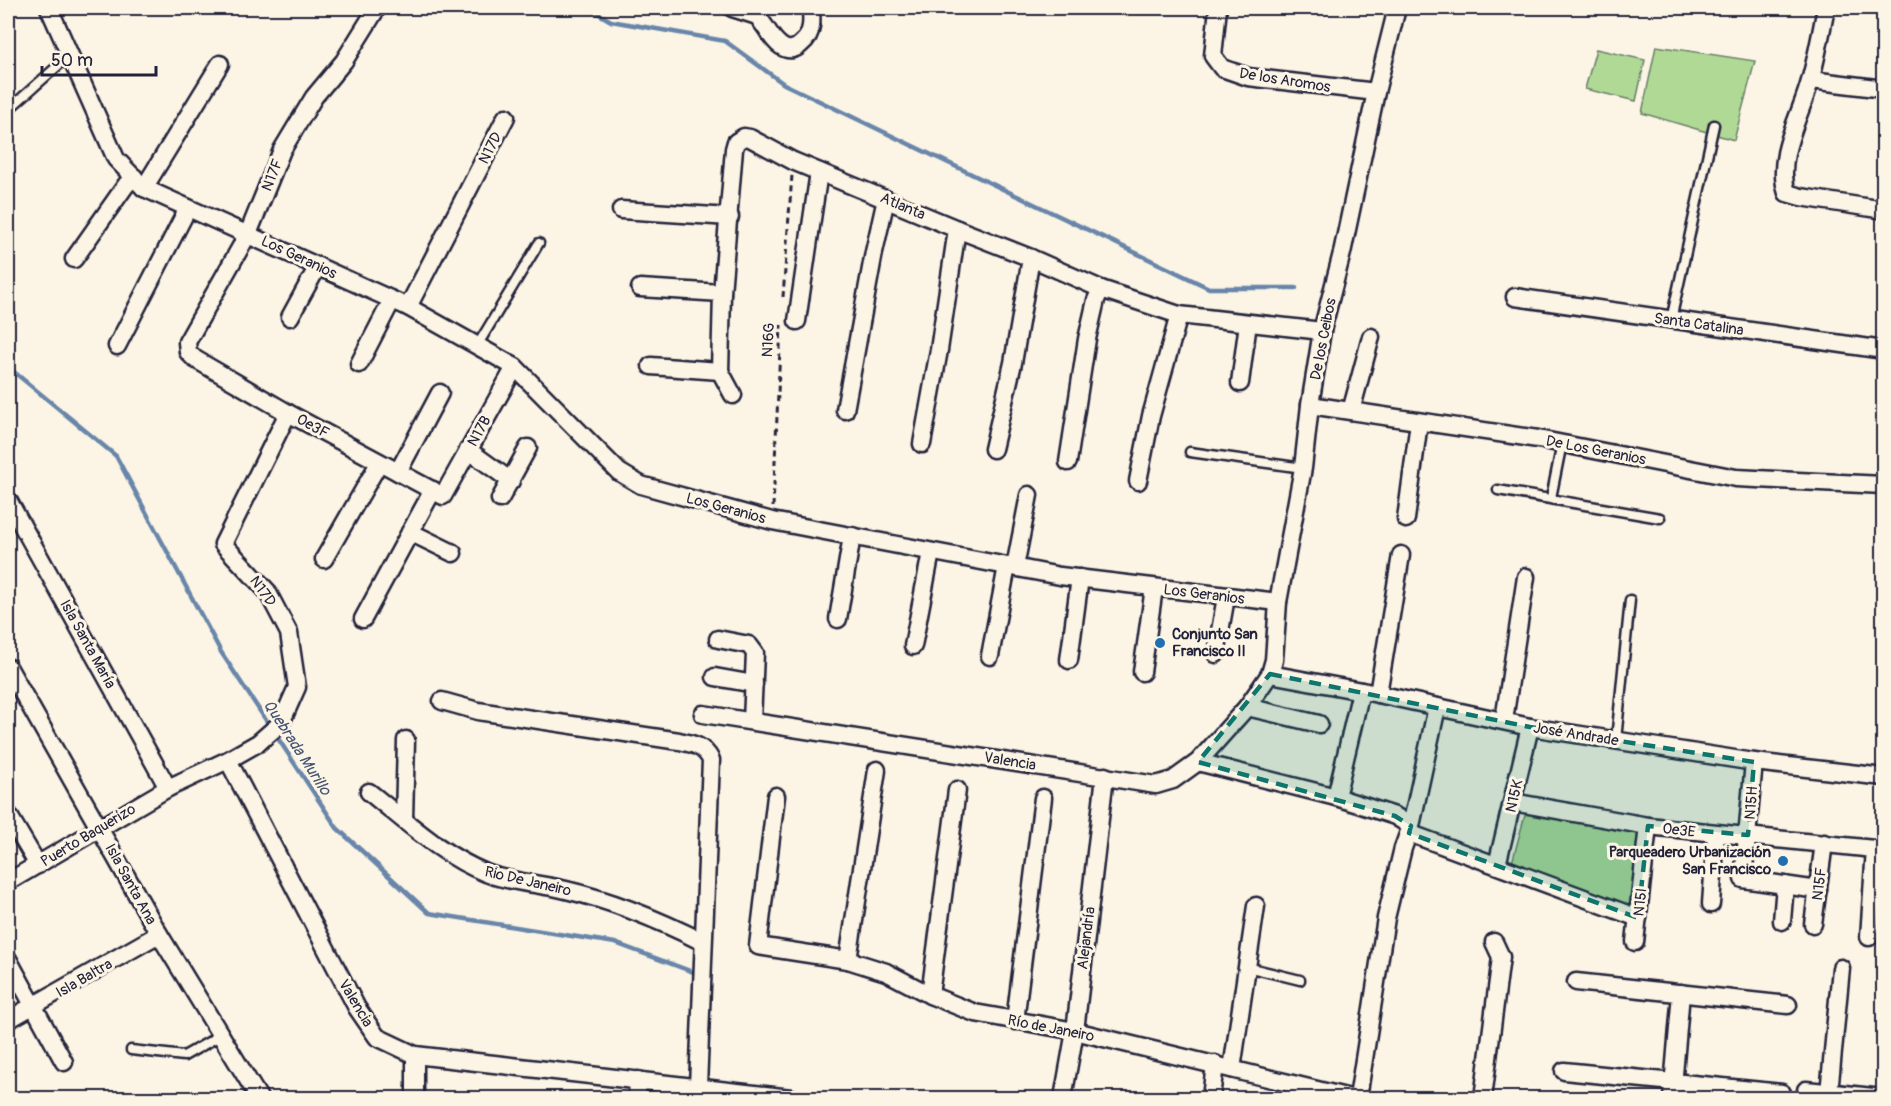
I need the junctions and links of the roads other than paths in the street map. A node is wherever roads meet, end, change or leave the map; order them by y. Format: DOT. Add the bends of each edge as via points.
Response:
graph roads {
  1 [pos="49,8"];
  2 [pos="376,8"];
  3 [pos="732,8"];
  4 [pos="811,8"];
  5 [pos="1218,8"];
  6 [pos="1397,8"];
  7 [pos="1826,8"];
  8 [pos="757,12"];
  9 [pos="70,55"];
  10 [pos="220,64"];
  11 [pos="1810,80"];
  12 [pos="1884,89"];
  13 [pos="1376,92"];
  14 [pos="8,110"];
  15 [pos="506,117"];
  16 [pos="1714,125"];
  17 [pos="819,172"];
  18 [pos="139,183"];
  19 [pos="886,199"];
  20 [pos="188,208"];
  21 [pos="621,210"];
  22 [pos="1884,210"];
  23 [pos="730,217"];
  24 [pos="957,230"];
  25 [pos="248,234"];
  26 [pos="539,243"];
  27 [pos="1031,258"];
  28 [pos="74,259"];
  29 [pos="318,266"];
  30 [pos="640,288"];
  31 [pos="1101,289"];
  32 [pos="722,293"];
  33 [pos="1515,297"];
  34 [pos="392,300"];
  35 [pos="408,307"];
  36 [pos="1179,315"];
  37 [pos="290,317"];
  38 [pos="790,318"];
  39 [pos="1671,320"];
  40 [pos="1248,323"];
  41 [pos="1322,331"];
  42 [pos="1371,337"];
  43 [pos="117,346"];
  44 [pos="477,346"];
  45 [pos="1884,350"];
  46 [pos="188,352"];
  47 [pos="359,364"];
  48 [pos="651,366"];
  49 [pos="516,367"];
  50 [pos="720,371"];
  51 [pos="1240,382"];
  52 [pos="440,393"];
  53 [pos="733,395"];
  54 [pos="1310,405"];
  55 [pos="845,410"];
  56 [pos="1351,411"];
  57 [pos="288,413"];
  58 [pos="1419,422"];
  59 [pos="1562,443"];
  60 [pos="922,444"];
  61 [pos="528,448"];
  62 [pos="993,449"];
  63 [pos="468,450"];
  64 [pos="1190,452"];
  65 [pos="1068,462"];
  66 [pos="379,463"];
  67 [pos="1303,468"];
  68 [pos="398,472"];
  69 [pos="511,481"];
  70 [pos="1138,481"];
  71 [pos="1884,485"];
  72 [pos="1498,490"];
  73 [pos="438,493"];
  74 [pos="1029,495"];
  75 [pos="1551,498"];
  76 [pos="500,499"];
  77 [pos="8,500"];
  78 [pos="1660,518"];
  79 [pos="1406,519"];
  80 [pos="410,532"];
  81 [pos="852,536"];
  82 [pos="931,552"];
  83 [pos="453,553"];
  84 [pos="1401,555"];
  85 [pos="324,559"];
  86 [pos="1011,567"];
  87 [pos="1526,577"];
  88 [pos="1080,578"];
  89 [pos="1154,588"];
  90 [pos="1226,597"];
  91 [pos="1630,600"];
  92 [pos="1278,602"];
  93 [pos="838,619"];
  94 [pos="363,620"];
  95 [pos="718,639"];
  96 [pos="913,646"];
  97 [pos="1216,654"];
  98 [pos="990,656"];
  99 [pos="1069,660"];
  100 [pos="8,667"];
  101 [pos="1142,672"];
  102 [pos="1270,674"];
  103 [pos="715,677"];
  104 [pos="754,684"];
  105 [pos="1361,691"];
  106 [pos="1378,694"];
  107 [pos="442,701"];
  108 [pos="1247,707"];
  109 [pos="1437,707"];
  110 [pos="703,714"];
  111 [pos="1504,720"];
  112 [pos="752,721"];
  113 [pos="1319,724"];
  114 [pos="1530,727"];
  115 [pos="406,740"];
  116 [pos="1616,740"];
  117 [pos="228,760"];
  118 [pos="1198,762"];
  119 [pos="1754,762"];
  120 [pos="877,770"];
  121 [pos="1105,776"];
  122 [pos="1884,777"];
  123 [pos="168,788"];
  124 [pos="957,789"];
  125 [pos="369,792"];
  126 [pos="776,796"];
  127 [pos="1336,797"];
  128 [pos="1043,798"];
  129 [pos="1512,802"];
  130 [pos="8,814"];
  131 [pos="404,820"];
  132 [pos="1648,826"];
  133 [pos="100,828"];
  134 [pos="1410,830"];
  135 [pos="1716,834"];
  136 [pos="1748,835"];
  137 [pos="1824,843"];
  138 [pos="1879,850"];
  139 [pos="38,865"];
  140 [pos="1497,865"];
  141 [pos="8,882"];
  142 [pos="1785,885"];
  143 [pos="1818,890"];
  144 [pos="1711,904"];
  145 [pos="1256,906"];
  146 [pos="1638,918"];
  147 [pos="1782,921"];
  148 [pos="1813,924"];
  149 [pos="159,934"];
  150 [pos="1869,936"];
  151 [pos="703,942"];
  152 [pos="1494,942"];
  153 [pos="1635,942"];
  154 [pos="8,959"];
  155 [pos="848,960"];
  156 [pos="1247,968"];
  157 [pos="1841,968"];
  158 [pos="1300,980"];
  159 [pos="1576,982"];
  160 [pos="1681,993"];
  161 [pos="930,994"];
  162 [pos="1788,1005"];
  163 [pos="34,1006"];
  164 [pos="8,1020"];
  165 [pos="1015,1021"];
  166 [pos="1075,1031"];
  167 [pos="220,1035"];
  168 [pos="131,1050"];
  169 [pos="415,1055"];
  170 [pos="64,1062"];
  171 [pos="1215,1065"];
  172 [pos="1232,1069"];
  173 [pos="1564,1071"];
  174 [pos="638,1080"];
  175 [pos="1806,1090"];
  176 [pos="705,1091"];
  177 [pos="1673,1091"];
  178 [pos="1782,1093"];
  179 [pos="1829,1093"];
  180 [pos="744,1096"];
  181 [pos="259,1098"];
  182 [pos="416,1098"];
  183 [pos="637,1098"];
  184 [pos="790,1098"];
  185 [pos="1063,1098"];
  186 [pos="1211,1098"];
  187 [pos="1350,1098"];
  188 [pos="1358,1098"];
  189 [pos="1483,1098"];
  190 [pos="1883,1098"];
  1 -- 9 [label="street"];
  2 -- 25 [label="street, N17F" via="282,150"];
  3 -- 8 [label="street"];
  4 -- 8 [label="street" via="810,31 801,44 791,49 776,43"];
  5 -- 13 [label="street, De los Aromos" via="1213,56 1222,68 1248,77"];
  6 -- 13 [label="street, De los Ceibos"];
  7 -- 11 [label="street"];
  9 -- 14 [label="lane"];
  9 -- 18 [label="street" via="116,159"];
  10 -- 18 [label="street"];
  11 -- 12 [label="street"];
  11 -- 22 [label="street" via="1786,158 1787,193"];
  13 -- 41 [label="street, De los Ceibos"];
  15 -- 35 [label="street, N17D"];
  16 -- 39 [label="lane"];
  17 -- 19 [label="street, Atlanta"];
  17 -- 23 [label="street, Atlanta" via="750,138 739,139 734,149"];
  17 -- 38 [label="street"];
  18 -- 20 [label="street, Los Geranios"];
  18 -- 28 [label="street" via="126,185"];
  19 -- 24 [label="street, Atlanta"];
  19 -- 55 [label="street"];
  20 -- 25 [label="street, Los Geranios"];
  20 -- 43 [label="street"];
  21 -- 23 [label="street"];
  23 -- 32 [label="street, Atlanta"];
  24 -- 27 [label="street, Atlanta"];
  24 -- 60 [label="street"];
  25 -- 29 [label="street, Los Geranios"];
  25 -- 46 [label="street, N17F" via="187,342"];
  26 -- 44 [label="lane"];
  27 -- 31 [label="street, Atlanta"];
  27 -- 62 [label="street"];
  29 -- 34 [label="street, Los Geranios"];
  29 -- 37 [label="street"];
  30 -- 32 [label="street"];
  31 -- 36 [label="street, Atlanta"];
  31 -- 65 [label="street" via="1087,339"];
  32 -- 50 [label="street, Atlanta"];
  33 -- 39 [label="street, Santa Catalina"];
  34 -- 35 [label="street, Los Geranios"];
  34 -- 47 [label="street"];
  35 -- 44 [label="street, Los Geranios"];
  36 -- 40 [label="street, Atlanta"];
  36 -- 70 [label="street" via="1150,416"];
  39 -- 45 [label="street, Santa Catalina"];
  40 -- 41 [label="street, Atlanta"];
  40 -- 51 [label="street"];
  41 -- 54 [label="street, De los Ceibos"];
  42 -- 56 [label="street"];
  44 -- 49 [label="street, Los Geranios"];
  46 -- 57 [label="street, Oe3F"];
  48 -- 50 [label="street"];
  49 -- 63 [label="street, N17B"];
  49 -- 81 [label="street, Los Geranios" via="628,479 772,521"];
  50 -- 53 [label="street, Atlanta"];
  52 -- 68 [label="street"];
  54 -- 56 [label="street, De Los Geranios"];
  54 -- 67 [label="street, De los Ceibos"];
  56 -- 58 [label="street, De Los Geranios"];
  57 -- 66 [label="street, Oe3F"];
  57 -- 117 [label="street, N17D" via="223,544 267,591 289,633 297,687 281,723 258,743"];
  58 -- 59 [label="street, De Los Geranios"];
  58 -- 79 [label="street"];
  59 -- 71 [label="street, De Los Geranios" via="1736,478"];
  59 -- 75 [label="lane"];
  61 -- 69 [label="street"];
  63 -- 69 [label="street"];
  63 -- 73 [label="street, N17B"];
  64 -- 67 [label="lane"];
  66 -- 68 [label="street, Oe3F"];
  66 -- 85 [label="street"];
  67 -- 92 [label="street, De los Ceibos"];
  68 -- 73 [label="street, Oe3F"];
  69 -- 76 [label="street"];
  72 -- 75 [label="lane"];
  73 -- 80 [label="street, N17B"];
  74 -- 86 [label="street"];
  75 -- 78 [label="lane"];
  77 -- 123 [label="street, Isla Santa María"];
  80 -- 83 [label="street"];
  80 -- 94 [label="street, N17B"];
  81 -- 82 [label="street, Los Geranios"];
  81 -- 93 [label="street"];
  82 -- 86 [label="street, Los Geranios"];
  82 -- 96 [label="street"];
  84 -- 106 [label="street"];
  86 -- 88 [label="street, Los Geranios"];
  86 -- 98 [label="street"];
  87 -- 111 [label="street"];
  88 -- 89 [label="street, Los Geranios"];
  88 -- 99 [label="street"];
  89 -- 90 [label="street, Los Geranios"];
  89 -- 101 [label="street"];
  90 -- 92 [label="street, Los Geranios"];
  90 -- 97 [label="street"];
  91 -- 116 [label="lane"];
  92 -- 102 [label="street, De los Ceibos"];
  95 -- 104 [label="street" via="753,648"];
  100 -- 133 [label="street, Isla Santa Ana"];
  102 -- 105 [label="street, José Andrade"];
  102 -- 108 [label="street, Valencia"];
  103 -- 104 [label="street"];
  104 -- 112 [label="street"];
  105 -- 106 [label="street, José Andrade"];
  105 -- 127 [label="street"];
  106 -- 109 [label="street, José Andrade"];
  107 -- 151 [label="street" via="478,711 678,741 706,750 711,760"];
  108 -- 113 [label="street"];
  108 -- 118 [label="street, Valencia"];
  109 -- 111 [label="street, José Andrade"];
  109 -- 134 [label="street"];
  110 -- 112 [label="street, Valencia"];
  111 -- 114 [label="street, José Andrade"];
  112 -- 121 [label="street, Valencia"];
  114 -- 116 [label="street, José Andrade"];
  114 -- 129 [label="street, N15K"];
  115 -- 131 [label="street"];
  116 -- 119 [label="street, José Andrade"];
  117 -- 123 [label="street"];
  117 -- 169 [label="street, Valencia" via="357,1008 377,1037"];
  118 -- 121 [label="street, Valencia" via="1173,780 1156,785"];
  118 -- 127 [label="street"];
  119 -- 122 [label="street, José Andrade"];
  119 -- 136 [label="street, N15H"];
  120 -- 155 [label="street"];
  121 -- 166 [label="street, Alejandría"];
  123 -- 133 [label="street, Puerto Baquerizo"];
  124 -- 161 [label="street"];
  125 -- 131 [label="street, Rio De Janeiro"];
  126 -- 155 [label="street, Río de Janeiro" via="758,946"];
  127 -- 134 [label="street" via="1395,816"];
  128 -- 165 [label="street"];
  129 -- 132 [label="street, Oe3E"];
  129 -- 140 [label="street, N15K"];
  130 -- 139 [label="street"];
  131 -- 151 [label="street, Rio De Janeiro" via="446,853 487,874 614,903"];
  132 -- 135 [label="street, Oe3E"];
  132 -- 146 [label="street, N15I"];
  133 -- 139 [label="street, Puerto Baquerizo"];
  133 -- 149 [label="street, Isla Santa Ana"];
  134 -- 140 [label="street"];
  134 -- 188 [label="street" via="1386,918"];
  135 -- 136 [label="street, Oe3E"];
  135 -- 144 [label="street"];
  136 -- 137 [label="street, Oe3E"];
  136 -- 142 [label="street, N15H" via="1743,879"];
  137 -- 138 [label="street, Oe3E"];
  137 -- 143 [label="street, N15F"];
  138 -- 150 [label="street"];
  139 -- 141 [label="street, Puerto Baquerizo"];
  140 -- 146 [label="street"];
  142 -- 143 [label="street"];
  142 -- 147 [label="street"];
  143 -- 148 [label="street, N15F"];
  145 -- 156 [label="street"];
  146 -- 153 [label="street, N15I"];
  149 -- 163 [label="street, Isla Baltra"];
  149 -- 167 [label="street, Isla Santa Ana"];
  151 -- 176 [label="street"];
  152 -- 189 [label="street" via="1501,957"];
  154 -- 163 [label="street"];
  155 -- 161 [label="street, Río de Janeiro" via="886,972"];
  156 -- 158 [label="lane"];
  156 -- 172 [label="street"];
  157 -- 179 [label="street"];
  159 -- 160 [label="street"];
  160 -- 162 [label="street"];
  160 -- 177 [label="street"];
  161 -- 165 [label="street, Río de Janeiro" via="975,1013"];
  163 -- 164 [label="street, Isla Baltra"];
  163 -- 170 [label="street"];
  165 -- 166 [label="street, Río de Janeiro"];
  166 -- 171 [label="street, Río de Janeiro"];
  166 -- 185 [label="street, Alejandría"];
  167 -- 168 [label="lane" via="184,1056"];
  167 -- 181 [label="street, Isla Santa Ana"];
  169 -- 174 [label="street, Valencia"];
  169 -- 182 [label="street"];
  171 -- 172 [label="street, Río de Janeiro"];
  171 -- 186 [label="street"];
  172 -- 187 [label="street, Río de Janeiro"];
  173 -- 177 [label="street"];
  174 -- 176 [label="street, Valencia"];
  174 -- 183 [label="street"];
  175 -- 179 [label="street"];
  176 -- 180 [label="street, Valencia"];
  177 -- 178 [label="street"];
  179 -- 190 [label="street"];
  180 -- 184 [label="street"];
}
